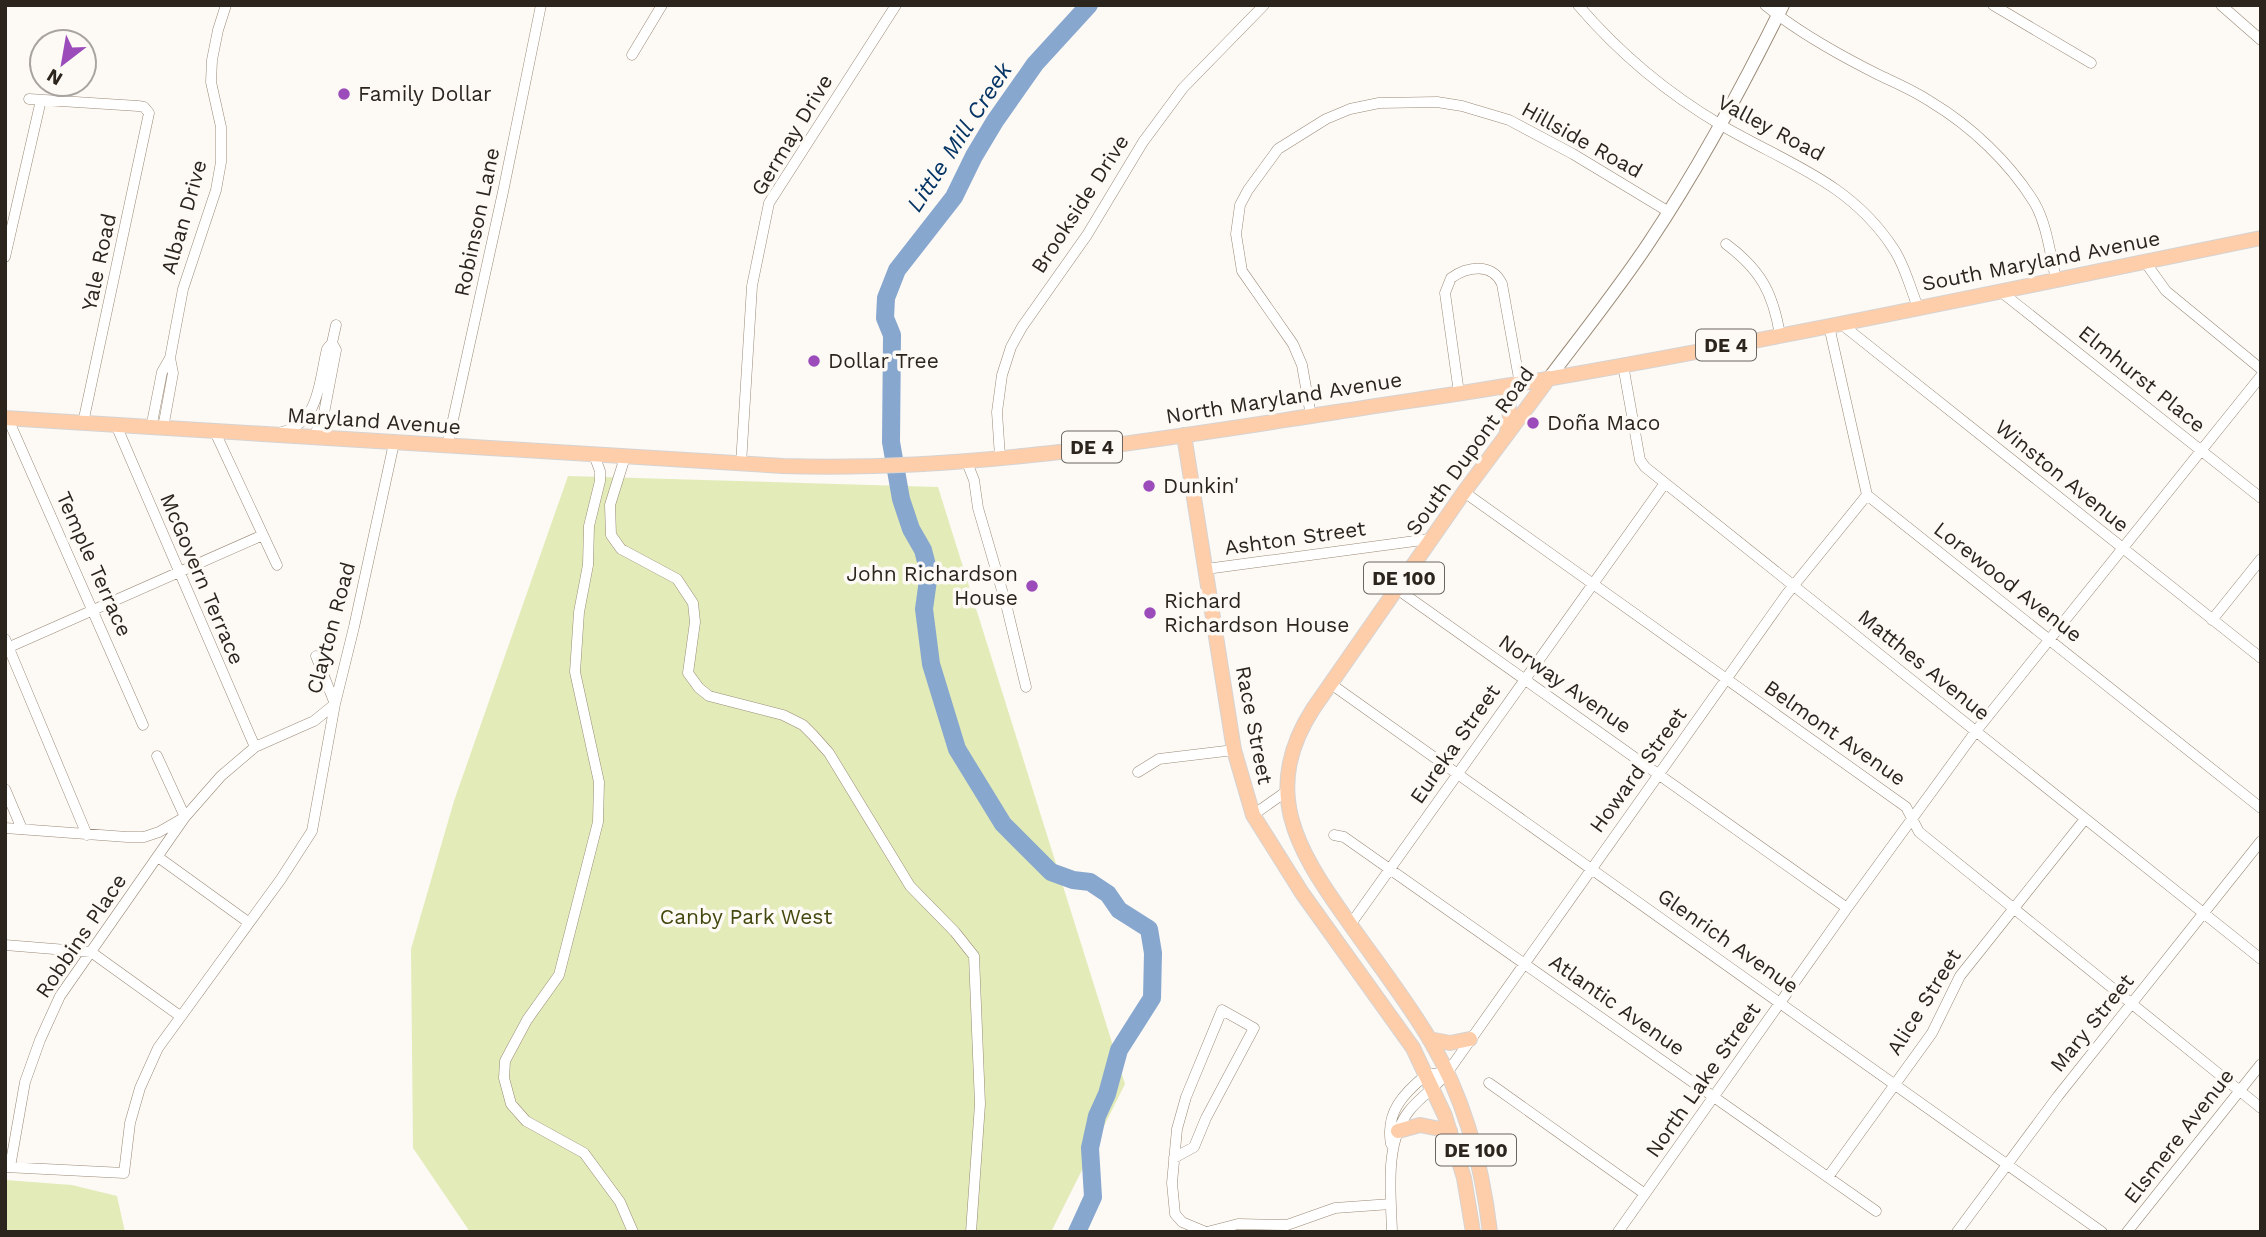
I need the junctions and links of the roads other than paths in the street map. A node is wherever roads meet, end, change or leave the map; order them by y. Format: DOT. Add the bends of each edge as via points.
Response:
graph roads {
  1 [pos="226,5"];
  2 [pos="541,5"];
  3 [pos="662,5"];
  4 [pos="896,5"];
  5 [pos="1264,5"];
  6 [pos="1578,5"];
  7 [pos="1765,5"];
  8 [pos="1993,5"];
  9 [pos="2221,5"];
  10 [pos="1781,11"];
  11 [pos="2261,40"];
  12 [pos="632,55"];
  13 [pos="2091,63"];
  14 [pos="29,99"];
  15 [pos="41,100"];
  16 [pos="1721,125"];
  17 [pos="1669,212"];
  18 [pos="2261,238"];
  19 [pos="1726,244"];
  20 [pos="5,257"];
  21 [pos="2144,262"];
  22 [pos="2056,279"];
  23 [pos="2000,290"];
  24 [pos="1918,307"];
  25 [pos="336,325"];
  26 [pos="1835,325"];
  27 [pos="1780,335"];
  28 [pos="332,343"];
  29 [pos="1623,365"];
  30 [pos="2261,369"];
  31 [pos="2261,376"];
  32 [pos="1549,378"];
  33 [pos="1513,385"];
  34 [pos="1459,393"];
  35 [pos="1311,416"];
  36 [pos="7,419"];
  37 [pos="83,423"];
  38 [pos="116,425"];
  39 [pos="157,428"];
  40 [pos="215,432"];
  41 [pos="264,435"];
  42 [pos="1184,435"];
  43 [pos="314,437"];
  44 [pos="1506,437"];
  45 [pos="394,443"];
  46 [pos="447,447"];
  47 [pos="2201,451"];
  48 [pos="594,455"];
  49 [pos="625,457"];
  50 [pos="1000,457"];
  51 [pos="966,460"];
  52 [pos="741,464"];
  53 [pos="1665,483"];
  54 [pos="1464,492"];
  55 [pos="1867,495"];
  56 [pos="2261,499"];
  57 [pos="263,535"];
  58 [pos="1430,539"];
  59 [pos="2123,549"];
  60 [pos="2261,559"];
  61 [pos="277,565"];
  62 [pos="1206,569"];
  63 [pos="178,573"];
  64 [pos="1592,585"];
  65 [pos="1794,585"];
  66 [pos="1397,589"];
  67 [pos="94,610"];
  68 [pos="2212,620"];
  69 [pos="2050,639"];
  70 [pos="7,645"];
  71 [pos="316,656"];
  72 [pos="2261,658"];
  73 [pos="1525,679"];
  74 [pos="1727,679"];
  75 [pos="1331,684"];
  76 [pos="1026,687"];
  77 [pos="335,704"];
  78 [pos="143,725"];
  79 [pos="1976,731"];
  80 [pos="255,747"];
  81 [pos="1234,750"];
  82 [pos="157,756"];
  83 [pos="1138,772"];
  84 [pos="1458,774"];
  85 [pos="1658,774"];
  86 [pos="5,789"];
  87 [pos="1287,791"];
  88 [pos="2261,808"];
  89 [pos="1253,815"];
  90 [pos="185,817"];
  91 [pos="1912,817"];
  92 [pos="2085,819"];
  93 [pos="5,828"];
  94 [pos="22,829"];
  95 [pos="87,835"];
  96 [pos="1334,835"];
  97 [pos="2261,841"];
  98 [pos="158,857"];
  99 [pos="1591,868"];
  100 [pos="1390,870"];
  101 [pos="1847,908"];
  102 [pos="2012,909"];
  103 [pos="2203,913"];
  104 [pos="248,922"];
  105 [pos="1350,925"];
  106 [pos="5,945"];
  107 [pos="1342,946"];
  108 [pos="91,952"];
  109 [pos="2261,959"];
  110 [pos="1524,964"];
  111 [pos="1395,990"];
  112 [pos="1782,1002"];
  113 [pos="2132,1004"];
  114 [pos="180,1016"];
  115 [pos="1429,1039"];
  116 [pos="1470,1039"];
  117 [pos="2261,1064"];
  118 [pos="1447,1073"];
  119 [pos="1427,1074"];
  120 [pos="1489,1083"];
  121 [pos="1895,1084"];
  122 [pos="1434,1089"];
  123 [pos="2239,1091"];
  124 [pos="1714,1097"];
  125 [pos="2261,1108"];
  126 [pos="1398,1131"];
  127 [pos="1450,1131"];
  128 [pos="1393,1148"];
  129 [pos="1174,1158"];
  130 [pos="2008,1164"];
  131 [pos="8,1167"];
  132 [pos="1828,1177"];
  133 [pos="1645,1194"];
  134 [pos="1391,1203"];
  135 [pos="1876,1211"];
  136 [pos="633,1232"];
  137 [pos="971,1232"];
  138 [pos="1206,1232"];
  139 [pos="1392,1232"];
  140 [pos="1473,1232"];
  141 [pos="1490,1232"];
  142 [pos="1618,1232"];
  143 [pos="1957,1232"];
  144 [pos="2102,1232"];
  145 [pos="2127,1232"];
  1 -- 39 [label="street, Alban Drive" via="211,82 221,162 183,289 170,358 173,373"];
  2 -- 46 [label="street, Robinson Lane"];
  3 -- 12 [label="street"];
  4 -- 52 [label="street, Germay Drive" via="769,203 752,286"];
  5 -- 50 [label="street, Brookside Drive" via="1175,98 1011,347 997,412"];
  6 -- 16 [label="street, Valley Road" via="1635,63"];
  7 -- 10 [label="street"];
  8 -- 13 [label="street"];
  9 -- 11 [label="street"];
  10 -- 16 [label="street, South Dupont Road"];
  10 -- 22 [label="street" via="1861,65 1930,101 1990,148 2035,203"];
  14 -- 15 [label="street"];
  15 -- 20 [label="street"];
  15 -- 37 [label="street, Yale Road" via="138,106 150,117"];
  16 -- 17 [label="street, South Dupont Road"];
  16 -- 24 [label="street, Valley Road" via="1823,178 1868,214 1895,250"];
  17 -- 32 [label="street, South Dupont Road"];
  17 -- 35 [label="street, Hillside Road" via="1509,120 1462,106 1379,103 1326,120 1278,149 1240,205 1236,234 1242,271 1293,344"];
  18 -- 21 [label="main road, South Maryland Avenue / DE 4"];
  19 -- 27 [label="street" via="1767,286"];
  21 -- 22 [label="main road, South Maryland Avenue / DE 4"];
  21 -- 30 [label="street" via="2166,291"];
  22 -- 23 [label="main road, South Maryland Avenue / DE 4"];
  23 -- 24 [label="main road, South Maryland Avenue / DE 4"];
  23 -- 47 [label="street, Elmhurst Place"];
  24 -- 26 [label="main road, South Maryland Avenue / DE 4"];
  25 -- 28 [label="street"];
  26 -- 27 [label="main road, North Maryland Avenue / DE 4"];
  26 -- 55 [label="street"];
  26 -- 59 [label="street, Winston Avenue"];
  27 -- 29 [label="main road, North Maryland Avenue / DE 4"];
  28 -- 41 [label="street" via="311,413 299,426"];
  28 -- 43 [label="street" via="336,350 324,413"];
  29 -- 32 [label="main road, North Maryland Avenue / DE 4"];
  29 -- 53 [label="street, Matthes Avenue" via="1640,460"];
  31 -- 47 [label="street, North Lake Street"];
  32 -- 33 [label="main road, North Maryland Avenue / DE 4"];
  32 -- 44 [label="main road, South Dupont Road / DE 100"];
  33 -- 34 [label="main road, North Maryland Avenue / DE 4"];
  33 -- 34 [label="street" via="1502,284 1494,273 1470,269 1451,278 1445,293"];
  33 -- 44 [label="main road"];
  34 -- 35 [label="main road, North Maryland Avenue / DE 4"];
  35 -- 42 [label="main road, North Maryland Avenue / DE 4"];
  36 -- 37 [label="main road, Maryland Avenue / DE 4"];
  36 -- 67 [label="street, Temple Terrace"];
  37 -- 38 [label="main road, Maryland Avenue / DE 4"];
  38 -- 39 [label="main road, Maryland Avenue / DE 4"];
  38 -- 63 [label="street, McGovern Terrace"];
  39 -- 40 [label="main road, Maryland Avenue / DE 4"];
  40 -- 41 [label="main road, Maryland Avenue / DE 4"];
  40 -- 57 [label="street"];
  41 -- 43 [label="main road, Maryland Avenue / DE 4"];
  42 -- 50 [label="main road, North Maryland Avenue / DE 4"];
  42 -- 62 [label="main road, Race Street / DE 100"];
  43 -- 45 [label="main road, Maryland Avenue / DE 4"];
  44 -- 54 [label="main road, South Dupont Road / DE 100"];
  45 -- 46 [label="main road, Maryland Avenue / DE 4"];
  45 -- 77 [label="street, Clayton Road"];
  46 -- 48 [label="main road, Maryland Avenue / DE 4"];
  47 -- 56 [label="street, Elmhurst Place"];
  47 -- 59 [label="street, North Lake Street"];
  48 -- 49 [label="main road, Maryland Avenue / DE 4"];
  48 -- 136 [label="street" via="600,481 589,526 575,672 599,782 598,822 559,975 505,1061 504,1078 511,1104 526,1122 583,1153 620,1202"];
  49 -- 52 [label="main road, Maryland Avenue / DE 4"];
  49 -- 137 [label="street" via="610,505 611,535 621,549 677,579 694,603 691,679 709,696 783,715 803,725 829,753 910,886 974,956 980,1104"];
  50 -- 51 [label="main road, North Maryland Avenue / DE 4"];
  51 -- 52 [label="main road, North Maryland Avenue / DE 4" via="816,467"];
  51 -- 76 [label="street"];
  53 -- 64 [label="street, Eureka Street"];
  53 -- 65 [label="street, Matthes Avenue"];
  54 -- 58 [label="main road, South Dupont Road / DE 100"];
  54 -- 64 [label="street, Belmont Avenue"];
  55 -- 65 [label="street, Howard Street"];
  55 -- 69 [label="street, Lorewood Avenue"];
  57 -- 61 [label="street"];
  57 -- 63 [label="street"];
  58 -- 62 [label="street, Ashton Street"];
  58 -- 66 [label="main road, South Dupont Road / DE 100"];
  59 -- 68 [label="street, Winston Avenue"];
  59 -- 69 [label="street, North Lake Street"];
  60 -- 68 [label="street"];
  62 -- 81 [label="main road, Race Street / DE 100"];
  63 -- 67 [label="street"];
  63 -- 80 [label="street, McGovern Terrace"];
  64 -- 73 [label="street, Eureka Street"];
  64 -- 74 [label="street, Belmont Avenue"];
  65 -- 74 [label="street, Howard Street"];
  65 -- 79 [label="street, Matthes Avenue"];
  66 -- 73 [label="street, Norway Avenue"];
  66 -- 75 [label="main road, South Dupont Road / DE 100"];
  67 -- 70 [label="street"];
  67 -- 78 [label="street, Temple Terrace"];
  68 -- 72 [label="street, Winston Avenue"];
  69 -- 79 [label="street, North Lake Street"];
  69 -- 88 [label="street, Lorewood Avenue"];
  70 -- 95 [label="street"];
  71 -- 77 [label="street"];
  73 -- 84 [label="street, Eureka Street"];
  73 -- 85 [label="street, Norway Avenue"];
  74 -- 85 [label="street, Howard Street"];
  74 -- 91 [label="street, Belmont Avenue" via="1906,807"];
  75 -- 84 [label="street, Glenrich Avenue"];
  75 -- 87 [label="main road, South Dupont Road / DE 100" via="1298,735"];
  77 -- 80 [label="street, Clayton Road" via="314,721"];
  77 -- 104 [label="street" via="312,831"];
  79 -- 91 [label="street, North Lake Street"];
  79 -- 92 [label="street, Matthes Avenue"];
  80 -- 90 [label="street, Clayton Road"];
  81 -- 83 [label="street" via="1160,759"];
  81 -- 89 [label="main road, Race Street / DE 100"];
  82 -- 90 [label="street"];
  84 -- 99 [label="street, Glenrich Avenue"];
  84 -- 100 [label="street, Eureka Street"];
  85 -- 99 [label="street, Howard Street"];
  85 -- 101 [label="street, Norway Avenue"];
  86 -- 94 [label="street"];
  87 -- 89 [label="street"];
  87 -- 105 [label="main road, South Dupont Road / DE 100" via="1297,840"];
  89 -- 107 [label="main road, DE 100"];
  90 -- 95 [label="street, Clayton Road" via="144,837"];
  90 -- 98 [label="street, Robbins Place"];
  91 -- 101 [label="street, North Lake Street"];
  91 -- 102 [label="street, Belmont Avenue" via="1919,832"];
  92 -- 102 [label="street, Alice Street"];
  92 -- 103 [label="street, Matthes Avenue"];
  93 -- 94 [label="street, Clayton Road"];
  94 -- 95 [label="street, Clayton Road"];
  96 -- 100 [label="street, Atlantic Avenue" via="1344,837"];
  97 -- 103 [label="street, Mary Street"];
  98 -- 104 [label="street"];
  98 -- 108 [label="street, Robbins Place"];
  99 -- 110 [label="street, Howard Street"];
  99 -- 112 [label="street, Glenrich Avenue"];
  100 -- 105 [label="street, Eureka Street"];
  100 -- 110 [label="street, Atlantic Avenue"];
  101 -- 112 [label="street, North Lake Street"];
  102 -- 113 [label="street, Belmont Avenue"];
  102 -- 121 [label="street, Alice Street" via="1959,976 1931,1033"];
  103 -- 109 [label="street, Matthes Avenue"];
  103 -- 113 [label="street, Mary Street"];
  104 -- 114 [label="street"];
  105 -- 111 [label="main road, South Dupont Road / DE 100"];
  106 -- 108 [label="street"];
  107 -- 111 [label="main road" via="1358,950 1377,976"];
  107 -- 119 [label="main road, DE 100"];
  108 -- 114 [label="street"];
  108 -- 131 [label="street, Robbins Place" via="60,996 40,1040 25,1082"];
  110 -- 116 [label="street, Howard Street"];
  110 -- 124 [label="street, Atlantic Avenue"];
  111 -- 115 [label="main road, South Dupont Road / DE 100"];
  112 -- 121 [label="street, Glenrich Avenue"];
  112 -- 124 [label="street, North Lake Street"];
  113 -- 123 [label="street, Belmont Avenue"];
  113 -- 130 [label="street, Mary Street"];
  114 -- 131 [label="street" via="158,1048 140,1088 124,1173"];
  115 -- 116 [label="main road" via="1450,1043"];
  115 -- 118 [label="main road, South Dupont Road / DE 100"];
  116 -- 118 [label="street, Howard Street"];
  117 -- 123 [label="street, Elsmere Avenue"];
  118 -- 119 [label="street"];
  118 -- 122 [label="street, Howard Street"];
  118 -- 141 [label="main road, South Dupont Road / DE 100" via="1473,1138"];
  119 -- 122 [label="main road, DE 100"];
  119 -- 128 [label="street" via="1396,1105 1390,1129"];
  120 -- 133 [label="street"];
  121 -- 130 [label="street, Glenrich Avenue"];
  121 -- 132 [label="street, Alice Street"];
  122 -- 126 [label="street, Howard Street" via="1410,1110"];
  122 -- 127 [label="main road, DE 100"];
  123 -- 125 [label="street, Belmont Avenue"];
  123 -- 145 [label="street, Elsmere Avenue"];
  124 -- 132 [label="street, Atlantic Avenue"];
  124 -- 133 [label="street, North Lake Street"];
  126 -- 127 [label="main road" via="1420,1125"];
  126 -- 128 [label="street, Howard Street"];
  127 -- 140 [label="main road, DE 100"];
  128 -- 134 [label="street"];
  129 -- 129 [label="street" via="1186,1097 1222,1010 1254,1028 1194,1147"];
  129 -- 138 [label="street" via="1175,1214"];
  130 -- 143 [label="street, Mary Street"];
  130 -- 144 [label="street, Glenrich Avenue"];
  132 -- 135 [label="street, Atlantic Avenue"];
  133 -- 142 [label="street, North Lake Street"];
  134 -- 138 [label="street" via="1335,1208 1287,1225 1238,1224"];
  134 -- 139 [label="street"];
}
